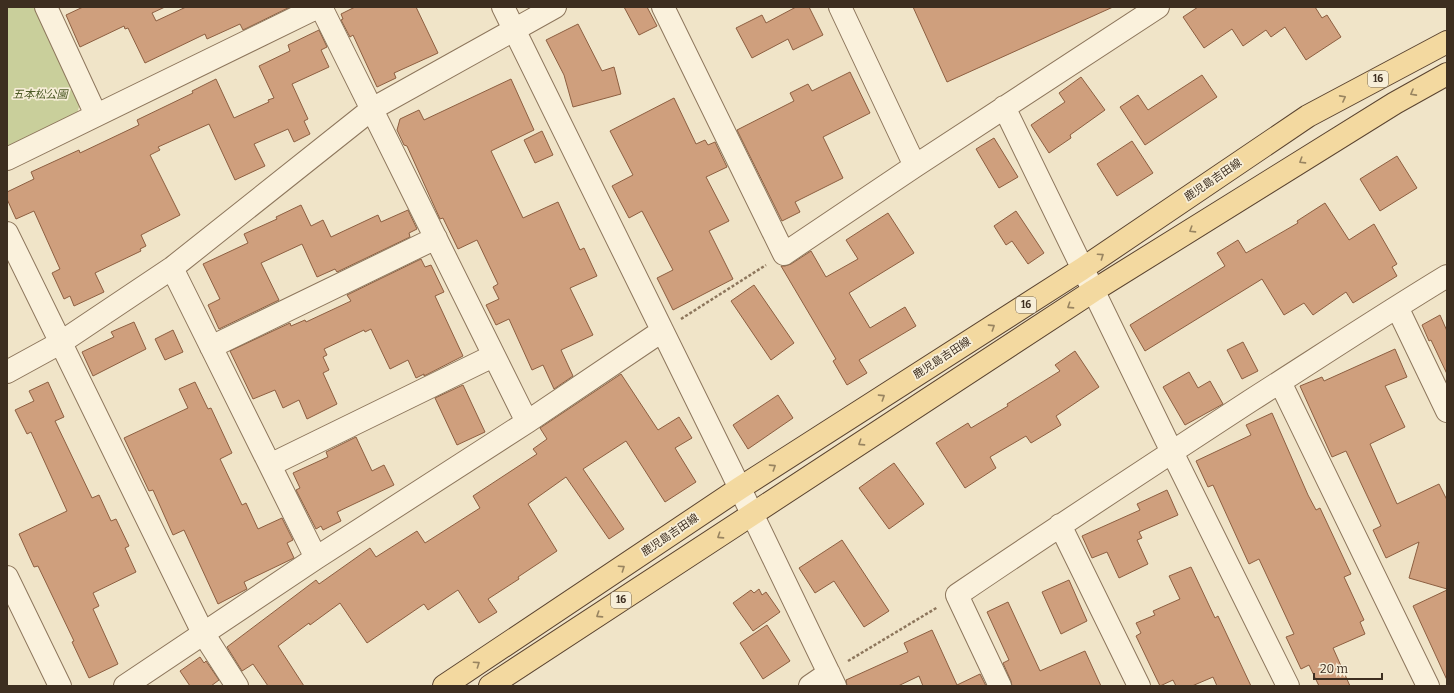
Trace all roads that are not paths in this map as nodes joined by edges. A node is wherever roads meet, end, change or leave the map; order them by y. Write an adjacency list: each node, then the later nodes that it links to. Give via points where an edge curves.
1 (46, 7): 14 (street)
2 (318, 7): 14 (street)
3 (322, 7): 13 (street)
4 (503, 7): 9 (street)
5 (555, 7): 9 (street)
6 (663, 7): 16 (street, via 784,254)
7 (840, 7): 16 (street)
8 (1158, 7): 12 (street)
9 (514, 31): 13 (street); 24 (street)
10 (1447, 42): 20 (main road, 鹿児島吉田線 / 16, one-way to 10, via 1308,116)
11 (1447, 74): 22 (main road, 16, one-way to 22)
12 (1004, 107): 16 (street); 20 (street)
13 (372, 110): 18 (street); 19 (street)
14 (96, 115): 15 (street)
15 (7, 159)
16 (914, 166)
17 (7, 233): 25 (street)
18 (436, 238): 26 (street); 27 (street)
19 (172, 268): 25 (street); 26 (street)
20 (1082, 269): 22 (street); 34 (main road, 鹿児島吉田線 / 16, one-way to 20)
21 (1447, 276): 23 (street)
22 (1093, 291): 32 (street); 35 (main road, 16, one-way to 35)
23 (1397, 307): 29 (street); 30 (street)
24 (662, 331): 31 (street); 34 (street)
25 (60, 343): 28 (street); 39 (street)
26 (212, 347): 33 (street)
27 (493, 356): 31 (street); 33 (street)
28 (7, 372)
29 (1280, 382): 32 (street); 50 (street)
30 (1447, 411)
31 (527, 422): 37 (street)
32 (1172, 452): 36 (street); 49 (street)
33 (270, 465): 37 (street)
34 (740, 488): 35 (street); 44 (main road, 鹿児島吉田線 / 16, one-way to 34)
35 (752, 514): 40 (street); 45 (main road, 16, one-way to 45)
36 (1060, 525): 47 (street, via 957,595); 48 (street)
37 (316, 558): 39 (street)
38 (7, 577): 41 (street)
39 (203, 633): 42 (street); 43 (street)
40 (832, 680): 46 (street)
41 (60, 686)
42 (125, 686)
43 (237, 686)
44 (444, 686)
45 (490, 686)
46 (810, 686)
47 (1000, 686)
48 (1139, 686)
49 (1288, 686)
50 (1428, 686)

